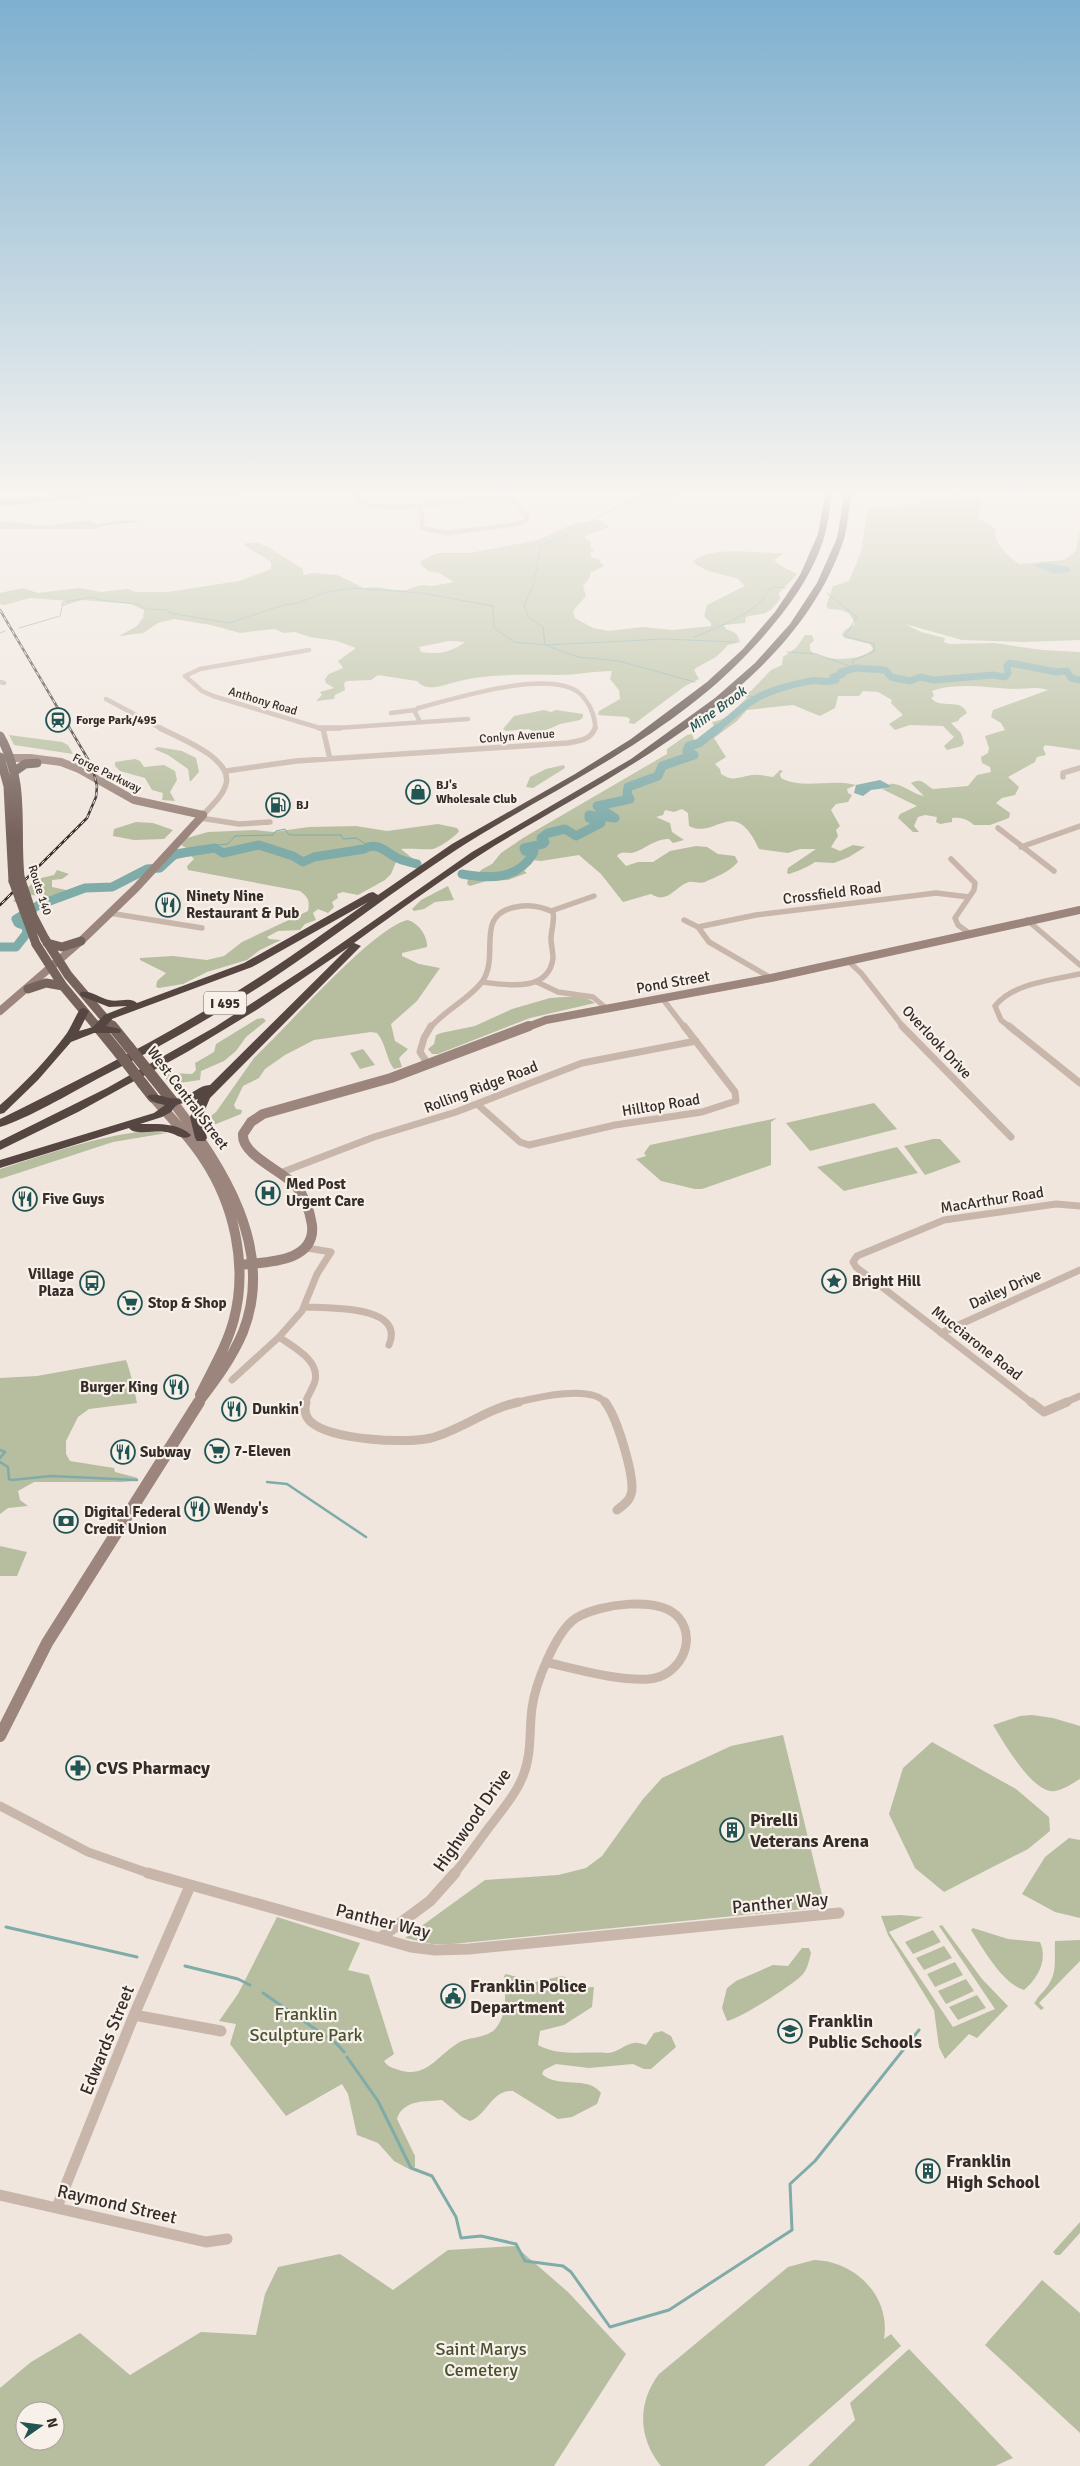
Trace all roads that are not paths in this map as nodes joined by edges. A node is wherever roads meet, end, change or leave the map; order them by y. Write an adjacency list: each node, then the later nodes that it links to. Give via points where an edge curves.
1 (782, 606): 24 (highway, I 495, via 734,662 690,700 620,750)
2 (806, 606): 27 (highway, I 495, via 744,676 713,704 597,784)
3 (309, 650): 9 (street, Anthony Road, via 200,669 185,676 212,696)
4 (106, 699): 16 (street, via 212,755)
5 (415, 710): 6 (street, Conlyn Avenue); 8 (street); 12 (street, Conlyn Avenue, via 502,689 554,685 582,695 594,718 595,728 584,739 558,744)
6 (392, 713)
7 (468, 719): 8 (street, Anthony Road)
8 (420, 722): 9 (street, Anthony Road)
9 (323, 729): 12 (street)
10 (0, 736): 11 (main road, Route 140)
11 (12, 759): 13 (main road, Forge Parkway); 14 (main road, Route 140); 14 (main road, Forge Parkway); 18 (main road, Forge Parkway, via 62,764 80,770 126,796)
12 (330, 759): 16 (street, Conlyn Avenue)
13 (37, 762): 14 (main road); 18 (main road, Forge Parkway, via 66,769 113,796 137,805)
14 (3, 763): 39 (main road, Route 140, bridge, via 18,792 17,879)
15 (1080, 768): 17 (street)
16 (226, 771): 18 (street, via 226,788)
17 (1063, 777)
18 (202, 816): 18 (street, via 239,824 270,822); 32 (main road)
19 (1080, 826): 21 (street)
20 (998, 828): 23 (street)
21 (1072, 829): 22 (street); 23 (street)
22 (1080, 834)
23 (1021, 847): 26 (street)
24 (436, 859): 51 (highway, via 255,961); 69 (highway, I 495, via 290,961 219,1006 137,1054)
25 (952, 859): 29 (street, via 975,882)
26 (1054, 872)
27 (434, 882): 62 (highway, via 352,949); 74 (highway, I 495, via 234,1020 126,1082)
28 (594, 896): 31 (street)
29 (969, 897): 35 (street, Crossfield Road, via 936,893 756,915); 37 (street, via 955,918 958,925)
30 (1080, 910): 34 (main road, Pond Street)
31 (551, 911): 46 (street, via 524,906 506,910 495,917 490,927 491,963); 47 (street, via 554,916 552,964 548,974)
32 (109, 913): 36 (street); 38 (main road)
33 (684, 920): 35 (street)
34 (1027, 920): 37 (main road, Pond Street); 42 (street)
35 (698, 926): 45 (street, via 709,942)
36 (202, 928)
37 (969, 933): 40 (main road, Pond Street)
38 (81, 941): 39 (main road, via 62,947); 41 (main road)
39 (43, 942): 41 (main road, Route 140); 43 (main road, Route 140)
40 (848, 961): 45 (main road, Pond Street); 72 (street, Overlook Drive, via 862,973 899,1023)
41 (58, 962): 43 (main road); 50 (main road, West Central Street)
42 (1080, 965)
43 (50, 969): 48 (main road, West Central Street); 49 (main road)
44 (1080, 974): 63 (street, via 1012,992 1001,997 995,1006 1001,1020)
45 (771, 978): 52 (main road, Pond Street)
46 (482, 982): 47 (street, via 518,986); 61 (street, via 429,1028 420,1052)
47 (537, 982): 53 (street, via 558,992 593,997)
48 (63, 986): 49 (main road, via 46,983); 55 (main road, West Central Street)
49 (28, 989): 54 (main road)
50 (84, 994): 51 (highway, via 98,1002 115,1005); 56 (main road, West Central Street)
51 (169, 996): 56 (highway)
52 (662, 998): 53 (main road, Pond Street); 59 (street, Hilltop Road)
53 (606, 1008): 61 (main road, Pond Street, via 531,1024)
54 (0, 1011)
55 (84, 1011): 57 (main road, West Central Street); 60 (highway, via 81,1022)
56 (106, 1019): 57 (highway); 58 (main road, West Central Street)
57 (98, 1028): 58 (highway); 60 (highway); 64 (main road, West Central Street, bridge)
58 (116, 1031): 65 (main road, West Central Street, bridge)
59 (696, 1042): 66 (street, Rolling Ridge Road, via 582,1063); 66 (street, Hilltop Road, via 736,1094 736,1101 702,1112 615,1125 529,1145 520,1142)
60 (64, 1044): 67 (highway)
61 (428, 1064): 76 (main road, Pond Street, via 254,1119 246,1127 243,1139 251,1152)
62 (228, 1072): 65 (highway, via 199,1094); 73 (highway, via 198,1108 196,1120)
63 (1080, 1083)
64 (153, 1097): 65 (highway); 68 (main road, West Central Street)
65 (173, 1102): 68 (highway); 73 (main road, West Central Street)
66 (477, 1104): 76 (street, Rolling Ridge Road, via 374,1137)
67 (0, 1111)
68 (165, 1112): 70 (main road, West Central Street); 71 (highway)
69 (0, 1123)
70 (184, 1135): 71 (highway, via 169,1128 144,1127); 81 (main road, West Central Street, via 202,1156 217,1182 239,1249)
71 (90, 1136): 75 (highway)
72 (1011, 1137)
73 (201, 1138): 80 (main road, West Central Street, via 220,1168 236,1203)
74 (0, 1146)
75 (0, 1164)
76 (280, 1173): 78 (main road, via 295,1184 305,1198 312,1231)
77 (1080, 1206): 79 (street, MacArthur Road, via 1056,1204 944,1220)
78 (307, 1248): 80 (main road, via 290,1257); 83 (street, via 331,1252 317,1274)
79 (856, 1257): 84 (street, Mucciarone Road, via 853,1262 856,1267)
80 (254, 1263): 81 (main road); 89 (main road, West Central Street, via 247,1321 212,1384)
81 (240, 1265): 89 (main road, West Central Street, via 240,1296 234,1320)
82 (1080, 1270): 84 (street, Dailey Drive)
83 (305, 1307): 85 (street); 86 (street, via 370,1313 391,1327 393,1334)
84 (942, 1333): 88 (street, Mucciarone Road, via 1044,1412)
85 (278, 1337): 87 (street); 90 (street, via 306,1357 315,1368 315,1382 304,1405 309,1422 337,1434 415,1441 514,1402 576,1393 597,1395 612,1411 632,1489 628,1502)
86 (389, 1345)
87 (232, 1380)
88 (1080, 1396)
89 (194, 1407): 92 (main road, West Central Street, via 47,1643)
90 (617, 1510)
91 (549, 1663): 91 (street, Highwood Drive, via 566,1627 583,1614 611,1605 635,1604 667,1610 680,1617 687,1633 679,1664 658,1678 595,1672); 96 (street, Highwood Drive, via 532,1706 528,1761 520,1787 445,1886 425,1906)
92 (0, 1736)
93 (0, 1806): 94 (street, Panther Way, via 92,1854)
94 (190, 1886): 96 (street, Panther Way); 97 (street, Edwards Street)
95 (840, 1913): 96 (street, Panther Way, via 460,1950 426,1949)
96 (380, 1938)
97 (134, 2015): 98 (street); 100 (street, Edwards Street)
98 (220, 2031)
99 (0, 2195): 100 (street, Raymond Street)
100 (57, 2207): 101 (street, Raymond Street, via 206,2242)
101 (227, 2239)

